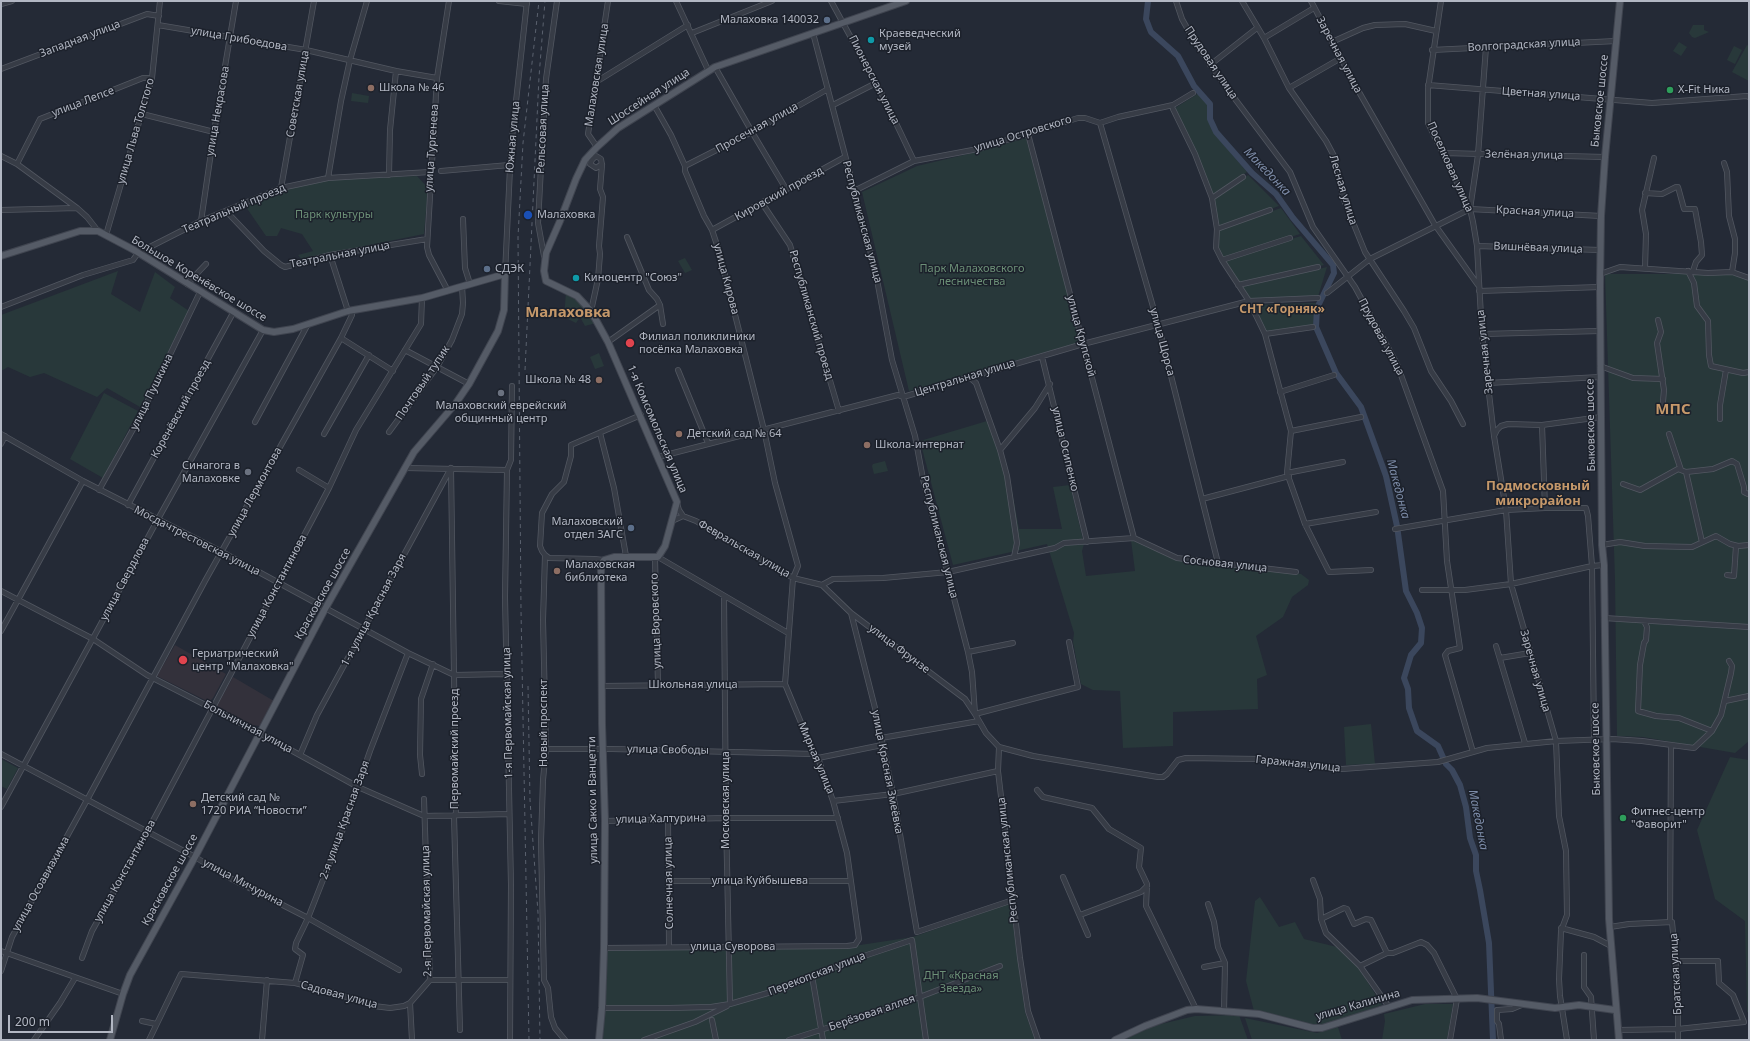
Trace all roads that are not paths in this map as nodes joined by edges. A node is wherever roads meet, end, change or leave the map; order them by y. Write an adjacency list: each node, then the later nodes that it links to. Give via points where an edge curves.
1 (12, 1): 21 (street)
2 (160, 1): 23 (street, улица Льва Толстого)
3 (236, 1): 31 (street, улица Некрасова)
4 (314, 1): 36 (street, Советская улица)
5 (367, 1): 39 (street)
6 (449, 1): 46 (street, улица Тургенева)
7 (499, 1): 19 (street)
8 (557, 1): 109 (street, Рельсовая улица, via 546,79 538,223)
9 (608, 1): 47 (street, Малаховская улица)
10 (683, 1): 20 (street)
11 (772, 1): 29 (street)
12 (831, 1): 24 (street, Пионерская улица)
13 (906, 1): 24 (main road, Шоссейная улица)
14 (1176, 1): 40 (street, Прудовая улица, via 1186,28)
15 (1242, 1): 27 (street, Лесная улица)
16 (1311, 1): 22 (street, Заречная улица)
17 (1440, 1): 28 (street, Поселковая улица)
18 (1620, 1): 33 (main road, Быковское шоссе)
19 (527, 2): 75 (street, Южная улица)
20 (677, 2): 26 (street)
21 (1, 4)
22 (1314, 8): 32 (street); 34 (street, Заречная улица)
23 (159, 16): 25 (street, улица Льва Толстого); 42 (street, Западная улица, via 147,14)
24 (843, 22): 30 (main road, Шоссейная улица); 48 (street, Пионерская улица)
25 (158, 25): 31 (street, улица Грибоедова); 45 (street, улица Льва Толстого)
26 (688, 25): 29 (street); 47 (street)
27 (1257, 28): 32 (street, Лесная улица); 40 (street)
28 (1436, 31): 34 (street, via 1406,24 1375,25); 37 (street, Поселковая улица)
29 (692, 33): 43 (street)
30 (814, 33): 41 (main road, Шоссейная улица); 51 (street, Республиканская улица)
31 (230, 38): 36 (street, улица Грибоедова); 61 (street, улица Некрасова)
32 (1264, 38): 50 (street, Лесная улица)
33 (1616, 40): 35 (street, Волгоградская улица); 55 (main road, Быковское шоссе)
34 (1332, 42): 38 (street, Заречная улица)
35 (1486, 47): 37 (street, Волгоградская улица); 52 (street)
36 (306, 50): 39 (street, улица Грибоедова); 82 (street, Советская улица)
37 (1432, 50): 49 (street, Поселковая улица)
38 (1341, 58): 50 (street); 96 (street, Заречная улица)
39 (350, 60): 44 (street, улица Грибоедова); 81 (street)
40 (1210, 65): 119 (street, Прудовая улица, via 1290,172 1313,227)
41 (715, 66): 43 (main road, Шоссейная улица); 62 (street)
42 (1, 69)
43 (708, 70): 56 (main road, Шоссейная улица)
44 (396, 71): 46 (street, улица Грибоедова); 79 (street, via 390,130)
45 (152, 78): 59 (street, улица Льва Толстого); 74 (street, улица Лепсе, via 143,78 40,119)
46 (437, 78): 78 (street, улица Тургенева)
47 (596, 82): 64 (street, Малаховская улица, via 588,134)
48 (876, 83): 57 (street); 72 (street, Пионерская улица)
49 (1428, 85): 52 (street, Цветная улица); 65 (street, Поселковая улица, via 1428,123)
50 (1289, 88): 110 (street, Лесная улица, via 1334,156 1344,200)
51 (828, 89): 57 (street, Республиканская улица); 62 (street, Просечная улица)
52 (1482, 90): 55 (street, Цветная улица); 66 (street)
53 (1193, 93): 60 (street, via 1173,105)
54 (1749, 97): 55 (street, Цветная улица, via 1652,102)
55 (1610, 99): 69 (main road, Быковское шоссе)
56 (654, 105): 64 (main road, Шоссейная улица, via 618,128); 76 (street, улица Кирова, via 672,136)
57 (833, 105): 68 (street, Республиканская улица)
58 (1173, 109): 86 (street, via 1195,154)
59 (142, 114): 61 (street); 100 (street, улица Льва Толстого)
60 (1100, 123): 63 (street, улица Островского, via 1078,118); 142 (street, улица Щорса)
61 (214, 132): 95 (street, улица Некрасова)
62 (752, 132): 76 (street, Просечная улица); 83 (street)
63 (1028, 134): 72 (street, улица Островского, via 978,149); 150 (street, улица Крупской)
64 (596, 147): 70 (main road, Шоссейная улица)
65 (1443, 153): 66 (street, Зелёная улица); 89 (street, Поселковая улица)
66 (1478, 155): 69 (street, Зелёная улица); 89 (street)
67 (1, 156): 74 (street)
68 (845, 157): 83 (street, Кировский проезд); 84 (street, Республиканская улица)
69 (1604, 157): 93 (main road, Быковское шоссе)
70 (590, 158): 109 (main road, Шоссейная улица, via 576,179); 137 (street, via 598,157 602,164 600,189 603,197 598,279)
71 (1654, 158): 85 (street)
72 (914, 161): 84 (street, улица Островского)
73 (1724, 163): 116 (street, via 1727,172 1729,216 1735,240)
74 (17, 164): 88 (street)
75 (509, 165): 77 (street); 117 (street, Южная улица)
76 (685, 166): 98 (street, улица Кирова)
77 (441, 171)
78 (430, 172): 79 (street, Театральный проезд); 103 (street, улица Тургенева)
79 (389, 175): 81 (street, Театральный проезд)
80 (1243, 177): 86 (street)
81 (328, 178): 82 (street, Театральный проезд)
82 (281, 188): 92 (street, Театральный проезд)
83 (786, 189): 87 (street, Кировский проезд)
84 (854, 191): 169 (street, Республиканская улица, via 875,269 892,360)
85 (1644, 193): 114 (street, via 1642,210 1646,234); 115 (street, via 1662,194 1678,187 1684,209 1695,209 1702,255)
86 (1212, 198): 97 (street)
87 (762, 203): 98 (street, Кировский проезд); 170 (street, Республиканский проезд, via 790,245)
88 (77, 208): 90 (street); 99 (street, via 88,217)
89 (1470, 209): 93 (street, Красная улица); 96 (street); 104 (street, Поселковая улица)
90 (1, 210)
91 (1270, 210): 97 (street)
92 (226, 211): 95 (street, Театральный проезд); 107 (street, Театральная улица, via 264,251 285,267)
93 (1601, 216): 105 (main road, Быковское шоссе)
94 (463, 219): 122 (street, via 465,268)
95 (201, 221): 106 (street, Театральный проезд)
96 (1435, 225): 110 (street); 125 (street, Заречная улица)
97 (1217, 229): 111 (street, via 1216,248)
98 (712, 230): 179 (street, улица Кирова)
99 (98, 231): 100 (main road, Большое Коренёвское шоссе); 108 (main road, via 80,232)
100 (106, 235): 106 (main road, Большое Коренёвское шоссе)
101 (628, 236): 134 (street, via 649,290)
102 (1290, 238): 111 (street)
103 (427, 239): 107 (street, Театральная улица); 127 (street, улица Тургенева, via 429,255)
104 (1477, 246): 105 (street, Вишнёвая улица); 125 (street, Поселковая улица)
105 (1600, 250): 118 (main road, Быковское шоссе)
106 (138, 253): 121 (main road, Большое Коренёвское шоссе); 135 (street, Театральный проезд, via 133,260 83,275)
107 (330, 255): 136 (street)
108 (1, 256)
109 (544, 258): 137 (main road, Шоссейная улица, via 546,280 574,293)
110 (1370, 259): 119 (street); 177 (street, Лесная улица, via 1414,328 1431,371)
111 (1222, 260): 123 (street)
112 (206, 264): 121 (street)
113 (1318, 267): 123 (street)
114 (1645, 268): 115 (street); 118 (street, via 1620,267)
115 (1690, 271): 116 (street); 157 (street, via 1697,306 1708,321 1711,366)
116 (1732, 272): 120 (street)
117 (505, 274): 122 (main road, Большое Коренёвское шоссе); 165 (main road, Красковское шоссе, via 502,320)
118 (1600, 274): 126 (main road, Быковское шоссе)
119 (1347, 276): 130 (street); 211 (street, Прудовая улица, via 1397,364 1443,491)
120 (1749, 278)
121 (187, 284): 129 (main road, Большое Коренёвское шоссе)
122 (470, 284): 124 (main road, Большое Коренёвское шоссе)
123 (1238, 285): 133 (street)
124 (462, 286): 127 (main road, Большое Коренёвское шоссе); 155 (street, Почтовый тупик, via 462,314 452,340)
125 (1478, 286): 128 (street, Заречная улица)
126 (1600, 286): 128 (street); 145 (main road, Быковское шоссе)
127 (448, 291): 131 (main road, Большое Коренёвское шоссе)
128 (1479, 291): 147 (street, Заречная улица)
129 (200, 292): 138 (main road, Большое Коренёвское шоссе); 201 (street, улица Пушкина, via 140,418)
130 (1327, 293)
131 (422, 298): 136 (main road, Большое Коренёвское шоссе); 151 (street, улица Константинова, via 421,324)
132 (1318, 298): 133 (street, Центральная улица)
133 (1250, 301): 142 (street, Центральная улица); 146 (street)
134 (660, 305): 141 (street); 149 (street)
135 (1, 307)
136 (350, 310): 140 (main road, Большое Коренёвское шоссе); 148 (street, улица Лермонтова, via 352,315)
137 (591, 311): 149 (main road, 1-я Комсомольская улица)
138 (233, 313): 144 (main road, Большое Коренёвское шоссе); 205 (street, Коренёвский проезд)
139 (1658, 320): 163 (street, via 1658,350)
140 (308, 324): 144 (main road, Большое Коренёвское шоссе, via 279,332); 176 (street)
141 (663, 324)
142 (1158, 324): 150 (street, Центральная улица); 203 (street, улица Щорса)
143 (1313, 327): 146 (street)
144 (263, 330): 210 (street, улица Свердлова)
145 (1600, 331): 147 (street); 154 (main road, Быковское шоссе)
146 (1265, 334): 168 (street)
147 (1482, 334): 164 (street, Заречная улица)
148 (341, 338): 152 (street); 221 (street, улица Лермонтова)
149 (608, 342): 172 (main road, 1-я Комсомольская улица)
150 (1083, 344): 153 (street, Центральная улица); 215 (street, улица Крупской)
151 (405, 350): 155 (street); 158 (street, улица Константинова)
152 (369, 355): 158 (street); 183 (street)
153 (1042, 356): 161 (street, Центральная улица); 166 (street, улица Осипенко)
154 (1600, 366): 162 (main road, Быковское шоссе); 163 (street, via 1633,378)
155 (437, 367): 165 (street); 181 (street, Почтовый тупик)
156 (678, 370): 187 (street)
157 (1726, 370): 159 (street); 175 (street)
158 (393, 371): 200 (street, улица Константинова, via 356,430)
159 (1749, 372)
160 (1334, 375): 168 (street)
161 (969, 377): 169 (street, Центральная улица); 189 (street, via 976,383)
162 (1600, 377): 164 (street); 174 (main road, Быковское шоссе)
163 (1663, 379): 171 (street)
164 (1488, 383): 186 (street, Заречная улица)
165 (469, 384): 192 (main road, Красковское шоссе, via 456,404 414,452)
166 (1050, 384): 189 (street, via 1035,408); 216 (street, улица Осипенко)
167 (512, 386): 195 (street, 1-я Первомайская улица, via 511,460)
168 (1280, 392): 180 (street)
169 (903, 397): 170 (street, Центральная улица, via 898,395); 231 (street, Республиканская улица)
170 (839, 411): 179 (street, Центральная улица)
171 (1662, 413)
172 (641, 415): 182 (street); 190 (main road, 1-я Комсомольская улица)
173 (1361, 417): 180 (street)
174 (1601, 417): 178 (street); 218 (main road, Быковское шоссе)
175 (1720, 419)
176 (255, 422)
177 (1463, 424)
178 (1542, 425): 186 (street, via 1508,424 1497,430); 206 (street)
179 (764, 430): 187 (street, Центральная улица); 234 (street, улица Кирова, via 798,566)
180 (1291, 431): 197 (street)
181 (389, 432)
182 (600, 433): 222 (street, Новый проспект, via 571,445 564,482 552,494 542,513 540,546); 223 (street, via 614,488)
183 (324, 434)
184 (1669, 434): 196 (street)
185 (3, 435): 188 (street); 198 (street, Мосдачтрестовская улица)
186 (1494, 436): 207 (street, Заречная улица)
187 (708, 443): 190 (street, Центральная улица)
188 (1, 444)
189 (1000, 450): 224 (street, via 1017,543)
190 (658, 458): 204 (main road, 1-я Комсомольская улица)
191 (1342, 462): 197 (street)
192 (405, 468): 193 (street); 243 (main road, Красковское шоссе)
193 (451, 468): 195 (street); 248 (street, 1-я улица Красная Заря); 262 (street, Первомайский проезд)
194 (299, 470): 200 (street)
195 (507, 470): 261 (street, 1-я Первомайская улица)
196 (1683, 471): 199 (street, via 1678,469 1640,490); 202 (street, via 1712,469 1732,460 1737,464 1744,492); 217 (street)
197 (1288, 475): 203 (street); 213 (street)
198 (83, 481): 201 (street, Мосдачтрестовская улица); 242 (street)
199 (1622, 484)
200 (329, 488): 235 (street, улица Константинова)
201 (99, 490): 205 (street, Мосдачтрестовская улица)
202 (1748, 494)
203 (1202, 499): 227 (street, улица Щорса)
204 (677, 502): 209 (street); 212 (main road, 1-я Комсомольская улица)
205 (128, 505): 210 (street, Мосдачтрестовская улица)
206 (1545, 508): 207 (street); 229 (street, via 1586,508)
207 (1506, 510): 211 (street); 236 (street, Заречная улица)
208 (1376, 512): 213 (street)
209 (683, 516): 212 (street); 234 (street, Февральская улица, via 696,521)
210 (158, 519): 221 (street, Мосдачтрестовская улица); 251 (street, улица Свердлова)
211 (1445, 520): 214 (street); 239 (street, Прудовая улица)
212 (672, 521): 225 (main road, 1-я Комсомольская улица, via 664,546)
213 (1305, 524): 230 (street, via 1329,572)
214 (1397, 528)
215 (1134, 538): 216 (street, Сосновая улица); 227 (street, Сосновая улица, via 1177,558)
216 (1087, 542): 224 (street, Сосновая улица, via 1064,543 1055,548)
217 (1702, 542): 218 (street, via 1692,547 1644,546 1620,542); 220 (street, via 1716,536)
218 (1602, 544): 228 (main road, Быковское шоссе)
219 (1749, 545): 220 (street)
220 (1736, 546): 233 (street, via 1734,576)
221 (222, 552): 235 (street, Мосдачтрестовская улица); 263 (street, улица Лермонтова)
222 (545, 555): 226 (street, via 549,558); 283 (street, Новый проспект, via 543,620)
223 (626, 556): 225 (main road); 226 (main road)
224 (1014, 557): 231 (street, Сосновая улица)
225 (656, 558): 241 (street); 264 (street, улица Воровского)
226 (604, 560): 267 (main road, улица Сакко и Ванцетти, via 601,572)
227 (1218, 562): 232 (street, Сосновая улица)
228 (1604, 565): 229 (street); 245 (main road, Быковское шоссе)
229 (1592, 566): 236 (street); 277 (street)
230 (1371, 570)
231 (948, 572): 237 (street, via 883,578 833,579); 255 (street, Республиканская улица)
232 (1296, 572)
233 (1727, 575)
234 (793, 578): 237 (street, Февральская улица); 250 (street, Мирная улица)
235 (279, 583): 243 (street, Мосдачтрестовская улица); 270 (street, улица Константинова)
236 (1511, 584): 239 (street); 257 (street, Заречная улица)
237 (822, 585): 244 (street, улица Фрунзе)
238 (1422, 590): 239 (street)
239 (1451, 590): 286 (street, Прудовая улица, via 1460,648 1448,651 1445,655)
240 (1, 591): 242 (street, Больничная улица)
241 (724, 596): 250 (street); 266 (street, Московская улица)
242 (18, 600): 249 (street); 251 (street, Больничная улица)
243 (325, 609): 248 (street, Мосдачтрестовская улица); 274 (main road, Красковское шоссе)
244 (851, 613): 271 (street, улица Фрунзе, via 955,691); 275 (street, улица Красная Змеёвка)
245 (1604, 618): 246 (street); 276 (main road, Быковское шоссе)
246 (1644, 620): 247 (street); 273 (street, via 1647,627 1640,665 1638,711 1679,718)
247 (1749, 627)
248 (363, 629): 256 (street, Мосдачтрестовская улица); 289 (street, 1-я улица Красная Заря, via 317,715)
249 (1, 631)
250 (788, 632): 265 (street, Мирная улица)
251 (92, 639): 263 (street, Больничная улица); 291 (street, улица Свердлова)
252 (1013, 642): 255 (street)
253 (1069, 642): 271 (street, via 1078,687)
254 (1496, 646): 258 (street)
255 (968, 652): 271 (street, Республиканская улица)
256 (408, 653): 260 (street, Мосдачтрестовская улица); 294 (street, 2-я улица Красная Заря)
257 (1530, 653): 258 (street); 278 (street, Заречная улица)
258 (1500, 658): 279 (street)
259 (1729, 661): 269 (street, via 1732,666)
260 (432, 664): 262 (street, Мосдачтрестовская улица); 293 (street, via 421,699)
261 (507, 674): 262 (street, Мосдачтрестовская улица); 301 (street, 1-я Первомайская улица)
262 (454, 675): 303 (street, Первомайский проезд)
263 (152, 678): 270 (street, Больничная улица); 298 (street, улица Лермонтова)
264 (658, 684): 266 (street, Школьная улица); 267 (street, Школьная улица)
265 (785, 684): 266 (street, Школьная улица); 288 (street, Мирная улица)
266 (726, 685): 285 (street, Московская улица)
267 (602, 686): 284 (main road, улица Сакко и Ванцетти)
268 (1749, 696): 269 (street)
269 (1725, 701): 273 (street)
270 (212, 708): 274 (street, Больничная улица); 308 (street, улица Константинова)
271 (975, 714): 272 (street, Республиканская улица)
272 (979, 721): 275 (street); 282 (street, Республиканская улица, via 986,734)
273 (1712, 731): 281 (street, Гаражная улица, via 1694,748)
274 (260, 734): 289 (street, Больничная улица); 309 (main road, Красковское шоссе)
275 (881, 738): 280 (street, улица Красная Змеёвка)
276 (1606, 738): 277 (street, Гаражная улица); 281 (street, Гаражная улица); 322 (main road, Быковское шоссе)
277 (1594, 739): 278 (street, Гаражная улица)
278 (1556, 741): 279 (street, Гаражная улица); 323 (street, Заречная улица, via 1559,816 1566,851 1567,915)
279 (1525, 743): 286 (street, Гаражная улица)
280 (882, 744): 290 (street); 296 (street, улица Красная Змеёвка)
281 (1671, 745): 321 (street, Братская улица)
282 (999, 747): 286 (street, Гаражная улица, via 1035,756 1158,777 1167,774 1178,760 1186,758 1259,759 1342,769 1444,761); 292 (street, Республиканская улица)
283 (546, 749): 284 (street, улица Свободы); 375 (street, Новый проспект, via 542,841 544,980 548,988 551,1017)
284 (604, 749): 285 (street, улица Свободы); 307 (main road, улица Сакко и Ванцетти)
285 (726, 751): 288 (street, улица Свободы); 304 (street, Московская улица)
286 (1473, 752)
287 (1, 754): 291 (street, улица Мичурина)
288 (814, 754): 290 (street, Мирная улица)
289 (300, 755): 294 (street, Больничная улица)
290 (818, 758): 299 (street, Мирная улица)
291 (23, 767): 298 (street, улица Мичурина); 300 (street, улица Свердлова)
292 (998, 771): 296 (street); 316 (street, Республиканская улица)
293 (422, 774)
294 (358, 787): 302 (street, Больничная улица); 319 (street, 2-я улица Красная Заря)
295 (1036, 790): 315 (street, via 1043,797 1092,808 1109,829 1141,848 1139,867)
296 (893, 794): 299 (street); 316 (street, улица Красная Змеёвка, via 917,932)
297 (424, 799): 302 (street, 2-я Первомайская улица)
298 (87, 800): 308 (street, улица Мичурина); 331 (street, улица Осоавиахима, via 12,937)
299 (833, 801): 305 (street, Мирная улица)
300 (1, 807)
301 (509, 814): 303 (street, Больничная улица); 346 (street, 1-я Первомайская улица)
302 (424, 816): 303 (street, Больничная улица); 345 (street, 2-я Первомайская улица)
303 (454, 816): 347 (street, Первомайский проезд)
304 (726, 818): 305 (street, улица Халтурина); 306 (street, улица Халтурина); 314 (street, Московская улица)
305 (838, 818): 311 (street, Мирная улица, via 847,853)
306 (668, 819): 307 (street, улица Халтурина); 313 (street, Солнечная улица)
307 (605, 821): 328 (main road, улица Сакко и Ванцетти)
308 (147, 832): 309 (street, улица Мичурина); 334 (street, улица Константинова, via 92,931)
309 (195, 857): 319 (street, улица Мичурина); 349 (main road, Красковское шоссе, via 139,958)
310 (1064, 877): 318 (street)
311 (850, 880): 314 (street, улица Куйбышева); 325 (street, Мирная улица)
312 (1313, 880): 320 (street, via 1320,899)
313 (670, 881): 314 (street, улица Куйбышева); 326 (street, Солнечная улица)
314 (727, 882): 329 (street, Московская улица)
315 (1147, 886): 318 (street, via 1141,892); 359 (street, via 1146,906)
316 (1012, 900): 382 (street, Республиканская улица, via 1025,995)
317 (1208, 904): 336 (street, via 1218,947)
318 (1080, 915): 324 (street)
319 (308, 918): 340 (street, улица Мичурина); 348 (street, 2-я улица Красная Заря, via 294,949 303,955)
320 (1320, 919): 332 (street, via 1344,908 1354,924 1366,919 1371,920); 338 (street, via 1329,937)
321 (1671, 923): 322 (street); 335 (street, Братская улица)
322 (1610, 927): 327 (main road, Быковское шоссе)
323 (1561, 928): 327 (street, via 1594,937); 358 (street, Заречная улица, via 1559,973)
324 (1088, 935)
325 (859, 939): 329 (street, улица Суворова, via 855,945 848,946)
326 (669, 946): 328 (street, улица Суворова); 329 (street, улица Суворова)
327 (1611, 946): 360 (main road, Быковское шоссе)
328 (604, 948): 357 (main road, улица Сакко и Ванцетти)
329 (728, 948): 353 (street, Московская улица)
330 (1, 951): 331 (street)
331 (7, 953): 341 (street, улица Осоавиахима); 343 (street)
332 (1387, 953): 338 (street); 351 (street, via 1421,942 1427,945 1434,953)
333 (1584, 956): 355 (street, via 1584,986 1590,995)
334 (82, 958)
335 (1676, 961): 365 (street, Братская улица); 365 (street, Братская улица, via 1718,961 1719,983 1733,996 1744,1022)
336 (1225, 963): 339 (street); 361 (street)
337 (1000, 966): 350 (street, Берёзовая аллея)
338 (1360, 966): 356 (street)
339 (1204, 967)
340 (399, 970)
341 (1, 971)
342 (812, 976): 350 (street, Перекопская улица, via 912,940); 353 (street, Перекопская улица, via 785,988); 367 (street)
343 (75, 978): 349 (street); 369 (street)
344 (267, 980): 348 (street, Садовая улица); 364 (street, Садовая улица, via 181,974); 372 (street)
345 (430, 980): 347 (street); 352 (street, 2-я Первомайская улица)
346 (509, 980): 347 (street); 374 (street, 1-я Первомайская улица)
347 (459, 981): 366 (street, Первомайский проезд)
348 (295, 983): 352 (street, Садовая улица, via 374,1006 390,1008)
349 (123, 994): 370 (main road, Красковское шоссе)
350 (920, 998): 367 (street, Берёзовая аллея); 381 (street)
351 (1457, 999): 354 (main road, улица Калинина); 356 (main road, улица Калинина, via 1412,1000); 384 (street)
352 (410, 1003): 373 (street)
353 (730, 1004): 357 (street, Перекопская улица, via 711,1007); 377 (street, via 695,1022)
354 (1524, 1004): 358 (main road, улица Калинина); 385 (street, via 1512,1009 1496,1010)
355 (1590, 1006): 358 (main road, улица Калинина); 360 (main road, улица Калинина); 387 (street)
356 (1389, 1007): 361 (main road, улица Калинина, via 1322,1028 1260,1014)
357 (602, 1008): 376 (main road, улица Сакко и Ванцетти)
358 (1562, 1008): 386 (street, Заречная улица)
359 (1196, 1009): 361 (main road, улица Калинина); 383 (main road, улица Калинина, via 1145,1026)
360 (1615, 1010): 368 (main road, Быковское шоссе)
361 (1224, 1012)
362 (712, 1020): 378 (street)
363 (142, 1021): 364 (street)
364 (156, 1024): 371 (street)
365 (1678, 1028): 368 (street); 389 (street)
366 (460, 1030)
367 (822, 1030): 379 (street, Берёзовая аллея); 380 (street)
368 (1618, 1030): 388 (main road, Быковское шоссе)
369 (34, 1040)
370 (110, 1040)
371 (150, 1040)
372 (262, 1040)
373 (412, 1040)
374 (510, 1040)
375 (564, 1040)
376 (599, 1040)
377 (644, 1040)
378 (716, 1040)
379 (789, 1040)
380 (823, 1040)
381 (926, 1040)
382 (1038, 1040)
383 (1115, 1040)
384 (1450, 1040)
385 (1501, 1040)
386 (1567, 1040)
387 (1594, 1040)
388 (1619, 1040)
389 (1678, 1040)

